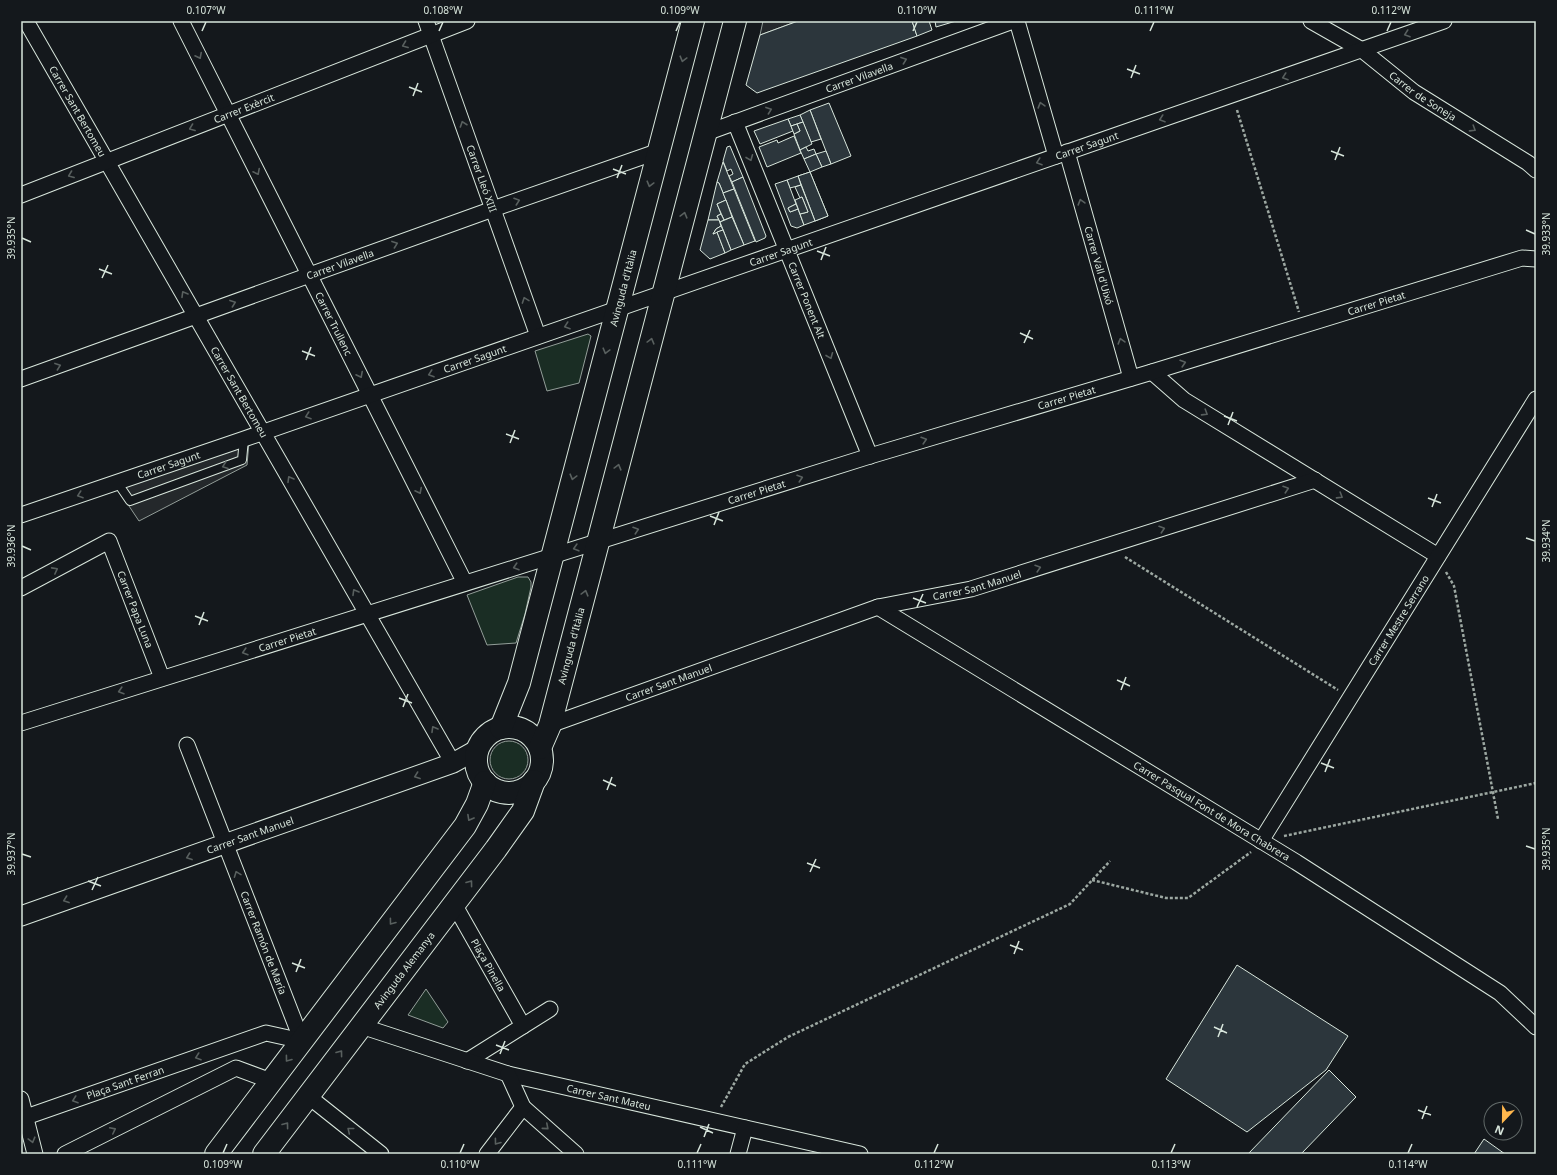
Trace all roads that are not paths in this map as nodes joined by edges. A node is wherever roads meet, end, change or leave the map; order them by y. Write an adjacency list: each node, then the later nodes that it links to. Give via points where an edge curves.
1 (181, 21): 12 (street, Carrer Trullenc, one-way to 12)
2 (467, 21): 10 (street, Carrer Exèrcit)
3 (693, 21): 15 (main road, Avinguda d'Itàlia, one-way to 15)
4 (735, 21): 14 (main road, Avinguda d'Itàlia)
5 (1013, 21): 13 (street, Carrer Vilavella, one-way to 5)
6 (1017, 21): 16 (street, Carrer Vall d'Uixó, one-way to 6)
7 (1311, 21): 11 (street, Carrer de Soneja)
8 (1444, 21): 11 (street, Carrer Sagunt, one-way to 11)
9 (28, 22): 17 (street, Carrer Sant Bertomeu)
10 (428, 28): 12 (street, Carrer Exèrcit, one-way to 12); 20 (street, Carrer Lleó XIII, one-way to 10)
11 (1362, 50): 16 (street, Carrer Sagunt, one-way to 16); 18 (street, Carrer de Soneja, one-way to 18, via 1414,92)
12 (228, 114): 17 (street, Carrer Exèrcit, one-way to 17); 23 (street, Carrer Trullenc, one-way to 23)
13 (735, 122): 14 (street, Carrer Vilavella); 21 (street, Carrer Ponent Alt, one-way to 21)
14 (706, 133): 24 (main road, Avinguda d'Itàlia, one-way to 14)
15 (659, 151): 20 (street, Carrer Vilavella, one-way to 15); 25 (main road, Avinguda d'Itàlia, one-way to 25)
16 (1061, 154): 21 (street, Carrer Sagunt, one-way to 21); 29 (street, Carrer Vall d'Uixó, one-way to 16)
17 (107, 161): 19 (street, Carrer Exèrcit, one-way to 19); 26 (street, Carrer Sant Bertomeu, one-way to 17)
18 (1536, 170)
19 (24, 189)
20 (493, 209): 23 (street, Carrer Vilavella, one-way to 20); 27 (street, Carrer Lleó XIII, one-way to 20)
21 (787, 250): 24 (street, Carrer Sagunt); 35 (street, Carrer Ponent Alt, one-way to 35)
22 (1536, 259): 28 (street, Carrer Pietat, one-way to 22, via 1522,258)
23 (309, 275): 26 (street, Carrer Vilavella, one-way to 23); 31 (street, Carrer Trullenc, one-way to 31)
24 (664, 293): 25 (street, Carrer Sagunt); 39 (main road, Avinguda d'Itàlia, one-way to 24)
25 (617, 309): 27 (street, Carrer Sagunt, one-way to 27); 40 (main road, Avinguda d'Itàlia, one-way to 40)
26 (196, 316): 30 (street, Carrer Vilavella, one-way to 26); 33 (street, Carrer Sant Bertomeu)
27 (538, 336): 31 (street, Carrer Sagunt, one-way to 31)
28 (1152, 372): 29 (street, Carrer Pietat); 36 (street, one-way to 36, via 1184,400)
29 (1131, 378): 35 (street, Carrer Pietat, one-way to 29)
30 (21, 379)
31 (370, 395): 33 (street, Carrer Sagunt, one-way to 33); 42 (street, Carrer Trullenc, one-way to 42)
32 (1536, 399): 41 (street, Carrer Mestre Serrano)
33 (263, 432): 34 (street, Carrer Sagunt); 45 (street, Carrer Sant Bertomeu, one-way to 33)
34 (244, 439): 37 (street, Carrer Sagunt); 37 (lane, one-way to 37, via 242,460 130,501)
35 (870, 456): 39 (street, Carrer Pietat, one-way to 35)
36 (1315, 480): 41 (street, one-way to 41); 44 (street, Carrer Sant Manuel, one-way to 36, via 971,589)
37 (117, 482): 38 (street, Carrer Sagunt, one-way to 38)
38 (21, 515)
39 (598, 542): 40 (street, one-way to 40); 48 (main road, Avinguda d'Itàlia, one-way to 39)
40 (553, 555): 42 (street, Carrer Pietat, one-way to 42); 49 (main road, Avinguda d'Itàlia, via 519,683)
41 (1438, 556): 56 (street, Carrer Mestre Serrano)
42 (465, 583): 45 (street, Carrer Pietat)
43 (21, 588): 46 (street, Carrer Papa Luna, one-way to 46, via 109,541)
44 (878, 607): 48 (street, Carrer Sant Manuel); 56 (street, Carrer Pasqual Font de Mora Chabrera)
45 (368, 614): 46 (street, Carrer Pietat, one-way to 46); 53 (street, Carrer Sant Bertomeu, one-way to 45)
46 (162, 678): 47 (street, Carrer Pietat, one-way to 47)
47 (21, 723)
48 (550, 725): 51 (main road, Avinguda d'Itàlia)
49 (501, 728): 51 (main road, via 510,727 528,733); 52 (main road, via 491,732)
50 (187, 746): 57 (street)
51 (540, 748): 54 (main road, via 542,766)
52 (478, 749): 53 (street, Carrer Sant Manuel); 55 (main road, via 477,766)
53 (453, 763): 57 (street, Carrer Sant Manuel, one-way to 57)
54 (534, 781): 55 (main road, via 516,792 494,789); 58 (main road, Avinguda Alemanya, one-way to 54, via 522,811)
55 (485, 782): 64 (main road, one-way to 64, via 465,826)
56 (1261, 841): 63 (street, Carrer Pasqual Font de Mora Chabrera, via 1500,993)
57 (225, 844): 59 (street, Carrer Sant Manuel, one-way to 59); 64 (street, Carrer Ramón de María, one-way to 57)
58 (454, 904): 61 (main road, Avinguda Alemanya); 62 (street, Plaça Pinella)
59 (21, 916)
60 (550, 1010): 62 (street)
61 (362, 1026): 66 (street, Carrer Sant Mateu); 70 (main road, Avinguda Alemanya, one-way to 61)
62 (523, 1026): 66 (street)
63 (1536, 1027)
64 (302, 1041): 65 (street, Plaça Sant Ferran, via 266,1033); 69 (main road, one-way to 69)
65 (224, 1047): 67 (street); 73 (street, Plaça Sant Ferran, one-way to 73)
66 (467, 1061): 68 (street, Carrer Sant Mateu)
67 (236, 1068): 69 (street); 76 (street, one-way to 67)
68 (508, 1074): 72 (street); 74 (street, Carrer Sant Mateu)
69 (271, 1081): 77 (main road)
70 (308, 1096): 78 (main road, Avinguda Alemanya, one-way to 70); 79 (street, one-way to 70)
71 (21, 1099): 73 (street)
72 (523, 1107): 80 (street, one-way to 80); 81 (street, one-way to 81)
73 (26, 1117): 75 (street, one-way to 75)
74 (745, 1128): 82 (street); 83 (street, Carrer Sant Mateu)
75 (35, 1154)
76 (65, 1154)
77 (216, 1154)
78 (264, 1154)
79 (381, 1154)
80 (487, 1154)
81 (576, 1154)
82 (738, 1154)
83 (860, 1154)

